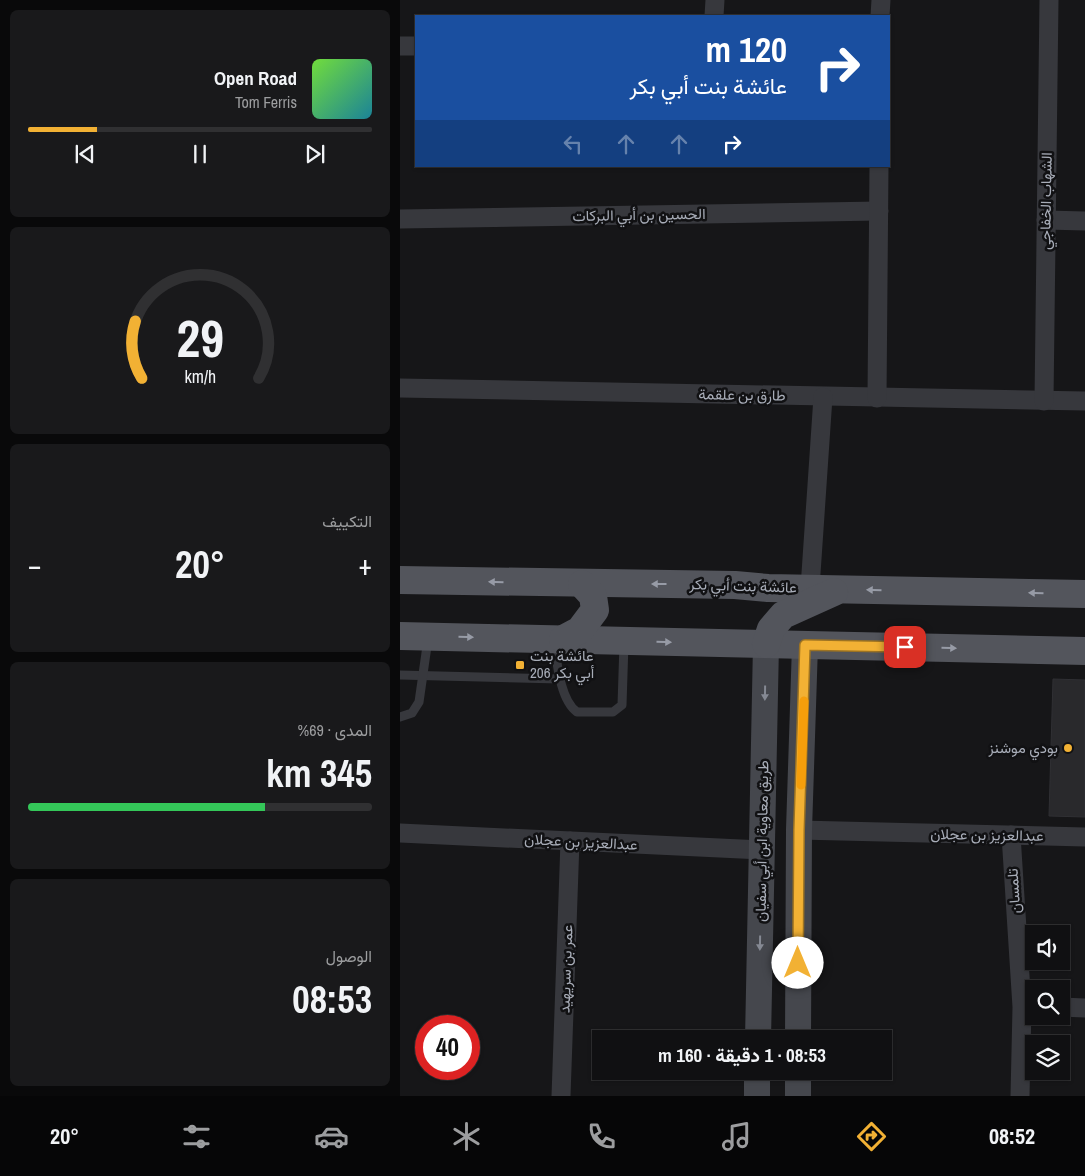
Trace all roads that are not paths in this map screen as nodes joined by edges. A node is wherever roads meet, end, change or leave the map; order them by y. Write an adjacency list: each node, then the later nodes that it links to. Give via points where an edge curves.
1 (715, 0): 4 (street)
2 (881, 0): 5 (street)
3 (1049, 0): 11 (street, الشهاب الخفاجي)
4 (714, 15)
5 (880, 15)
6 (400, 46): 7 (street)
7 (415, 46)
8 (879, 167): 9 (street)
9 (878, 211): 10 (street, الحسين بن أبي البركات); 15 (street)
10 (400, 219)
11 (1046, 220): 12 (street); 16 (street, الشهاب الخفاجي)
12 (1085, 221)
13 (400, 388): 14 (street, طارق بن علقمة)
14 (824, 397): 15 (street, طارق بن علقمة); 21 (street)
15 (877, 398): 16 (street, طارق بن علقمة)
16 (1044, 401): 17 (street, طارق بن علقمة)
17 (1085, 401)
18 (400, 580): 19 (main road, عائشة بنت أبي بكر, one-way to 18)
19 (582, 584): 20 (main road, عائشة بنت أبي بكر, one-way to 19); 27 (main road, via 593,596 595,610 580,630)
20 (735, 585): 21 (main road, عائشة بنت أبي بكر); 24 (main road)
21 (810, 588): 22 (main road, عائشة بنت أبي بكر)
22 (842, 589): 23 (main road, عائشة بنت أبي بكر, one-way to 22); 24 (main road)
23 (1085, 594)
24 (783, 615): 29 (main road, via 771,629); 30 (main road)
25 (400, 636): 26 (main road)
26 (428, 636): 27 (main road, one-way to 27); 33 (lane)
27 (558, 639): 28 (main road); 34 (lane)
28 (624, 641): 29 (main road, one-way to 29); 34 (lane, via 622,705 613,712 578,712 568,703)
29 (766, 644): 30 (main road); 41 (street, طريق معاوية ابن أبي سفيان, one-way to 41)
30 (805, 645): 31 (main road, one-way to 31); 36 (street)
31 (1085, 651)
32 (400, 675): 33 (lane)
33 (423, 676): 34 (lane); 35 (lane, via 419,702 412,713)
34 (560, 679)
35 (400, 718)
36 (799, 830): 38 (street, عبدالعزيز بن عجلان); 47 (street)
37 (400, 833): 40 (street, عبدالعزيز بن عجلان)
38 (1011, 835): 39 (street, عبدالعزيز بن عجلان); 42 (street, تلمسان)
39 (1085, 837)
40 (570, 841): 41 (street, عبدالعزيز بن عجلان); 50 (street, عمر بن سريهيد)
41 (762, 850): 46 (street, طريق معاوية ابن أبي سفيان, one-way to 46)
42 (1025, 980)
43 (1070, 1007): 44 (street)
44 (1085, 1008)
45 (1026, 1025): 53 (street, تلمسان)
46 (758, 1030)
47 (798, 1030)
48 (758, 1080): 51 (street)
49 (798, 1080): 52 (street)
50 (561, 1096)
51 (757, 1096)
52 (798, 1096)
53 (1020, 1096)

